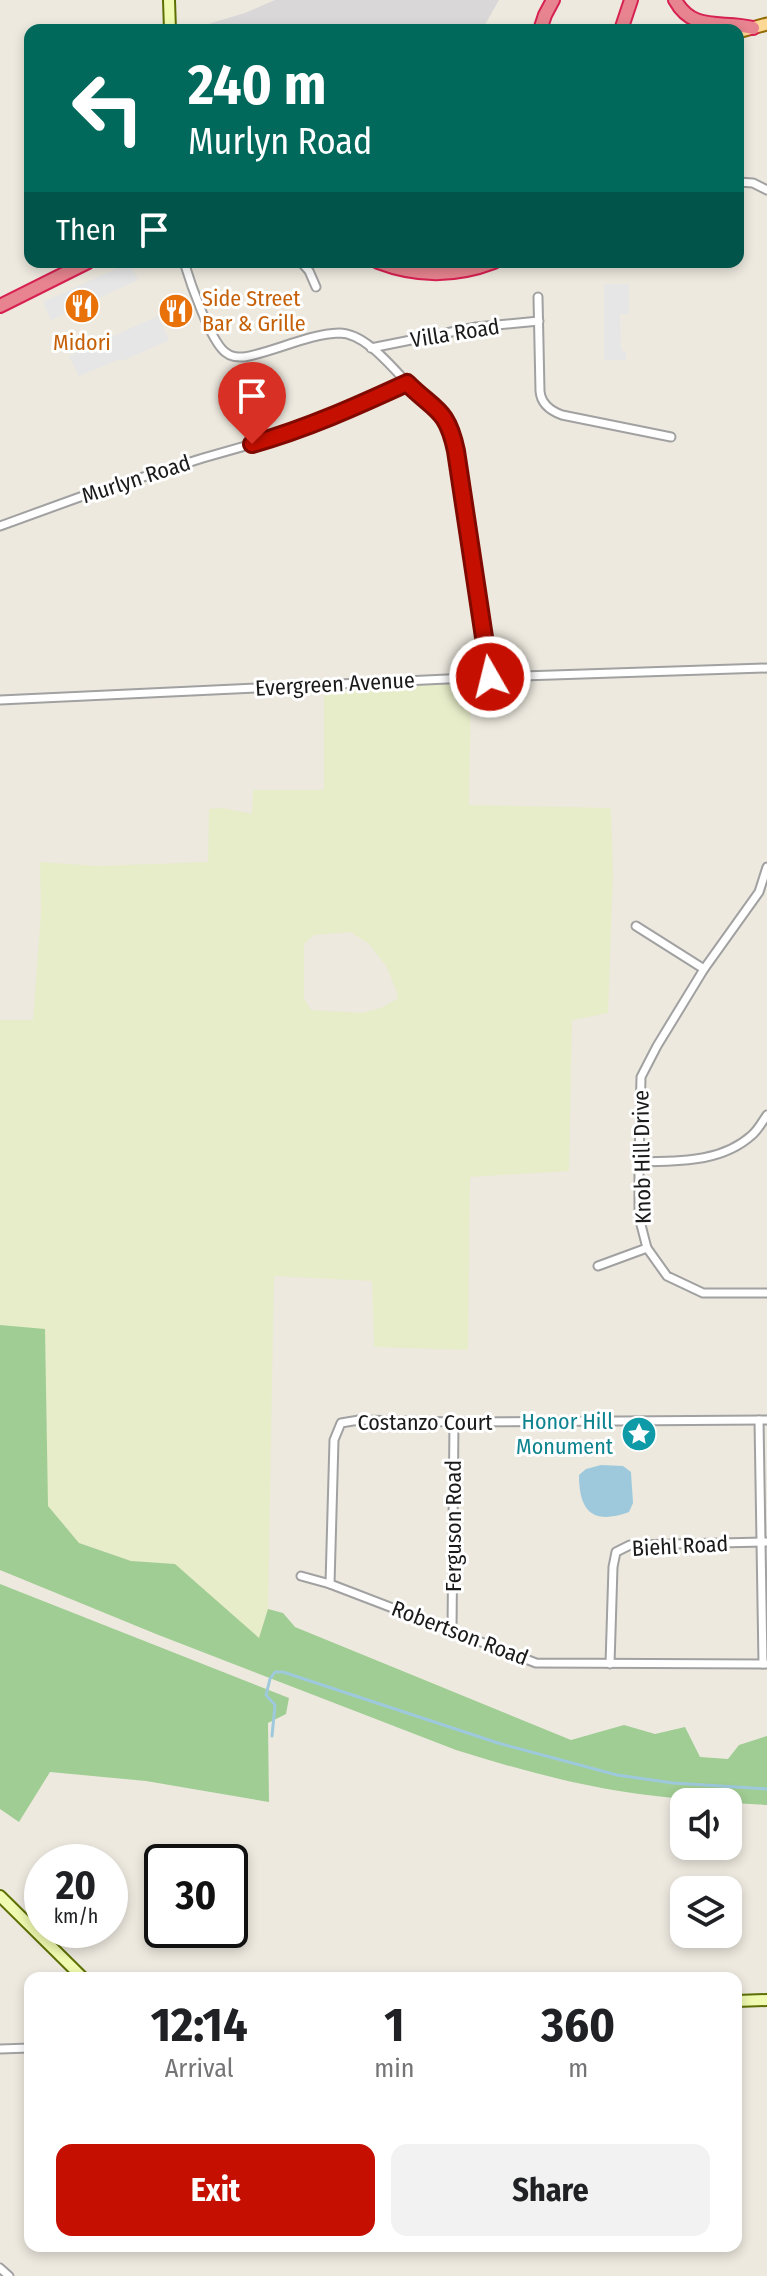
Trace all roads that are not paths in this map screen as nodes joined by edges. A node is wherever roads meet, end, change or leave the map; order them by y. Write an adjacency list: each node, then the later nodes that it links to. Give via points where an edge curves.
1 (169, 0): 6 (main road)
2 (553, 0): 5 (highway)
3 (631, 0): 9 (highway)
4 (675, 0): 10 (highway, via 699,22)
5 (545, 15): 7 (highway); 8 (highway)
6 (170, 24)
7 (535, 24)
8 (542, 24)
9 (623, 24)
10 (733, 24)
11 (767, 24): 13 (main road)
12 (744, 26): 13 (highway)
13 (753, 28): 14 (main road)
14 (744, 30)
15 (744, 182): 16 (street)
16 (767, 190)
17 (76, 268): 24 (highway)
18 (186, 268): 26 (street, via 218,343 231,356 337,333)
19 (306, 268): 22 (street)
20 (397, 268): 21 (highway, via 431,274)
21 (475, 268)
22 (316, 287)
23 (538, 297): 25 (street)
24 (0, 306)
25 (539, 321): 26 (street, Villa Road, via 476,327); 28 (street, via 541,396 554,412)
26 (371, 348): 27 (street)
27 (407, 383): 29 (street, Murlyn Road, via 277,437); 31 (street, via 441,412 452,434)
28 (671, 437)
29 (0, 526)
30 (767, 668): 31 (street, Evergreen Avenue)
31 (490, 677): 32 (street, Evergreen Avenue)
32 (0, 700)
33 (767, 867): 35 (street, Knob Hill Drive, via 759,892)
34 (636, 926): 35 (street)
35 (704, 969): 37 (street, Knob Hill Drive, via 641,1077)
36 (767, 1115): 37 (street, via 730,1151 697,1160)
37 (639, 1162): 38 (street, Knob Hill Drive, via 639,1217)
38 (647, 1248): 39 (street); 40 (street, Knob Hill Drive, via 667,1276 703,1293)
39 (598, 1266)
40 (767, 1293)
41 (763, 1420): 42 (street, Costanzo Court); 43 (street)
42 (454, 1422): 45 (street, Costanzo Court, via 341,1423 334,1440); 46 (street, Ferguson Road)
43 (764, 1542): 47 (street, Biehl Road, via 630,1545 616,1552); 48 (street)
44 (301, 1576): 45 (street, Robertson Road)
45 (330, 1584): 46 (street, Robertson Road)
46 (452, 1630): 47 (street, Robertson Road, via 536,1663)
47 (610, 1664): 48 (street, Robertson Road)
48 (765, 1664)
49 (0, 1896): 50 (main road)
50 (75, 1972)
51 (767, 2000): 52 (main road)
52 (742, 2001)
53 (24, 2048): 54 (street)
54 (0, 2049)
55 (0, 2268): 56 (street)
56 (9, 2276)

